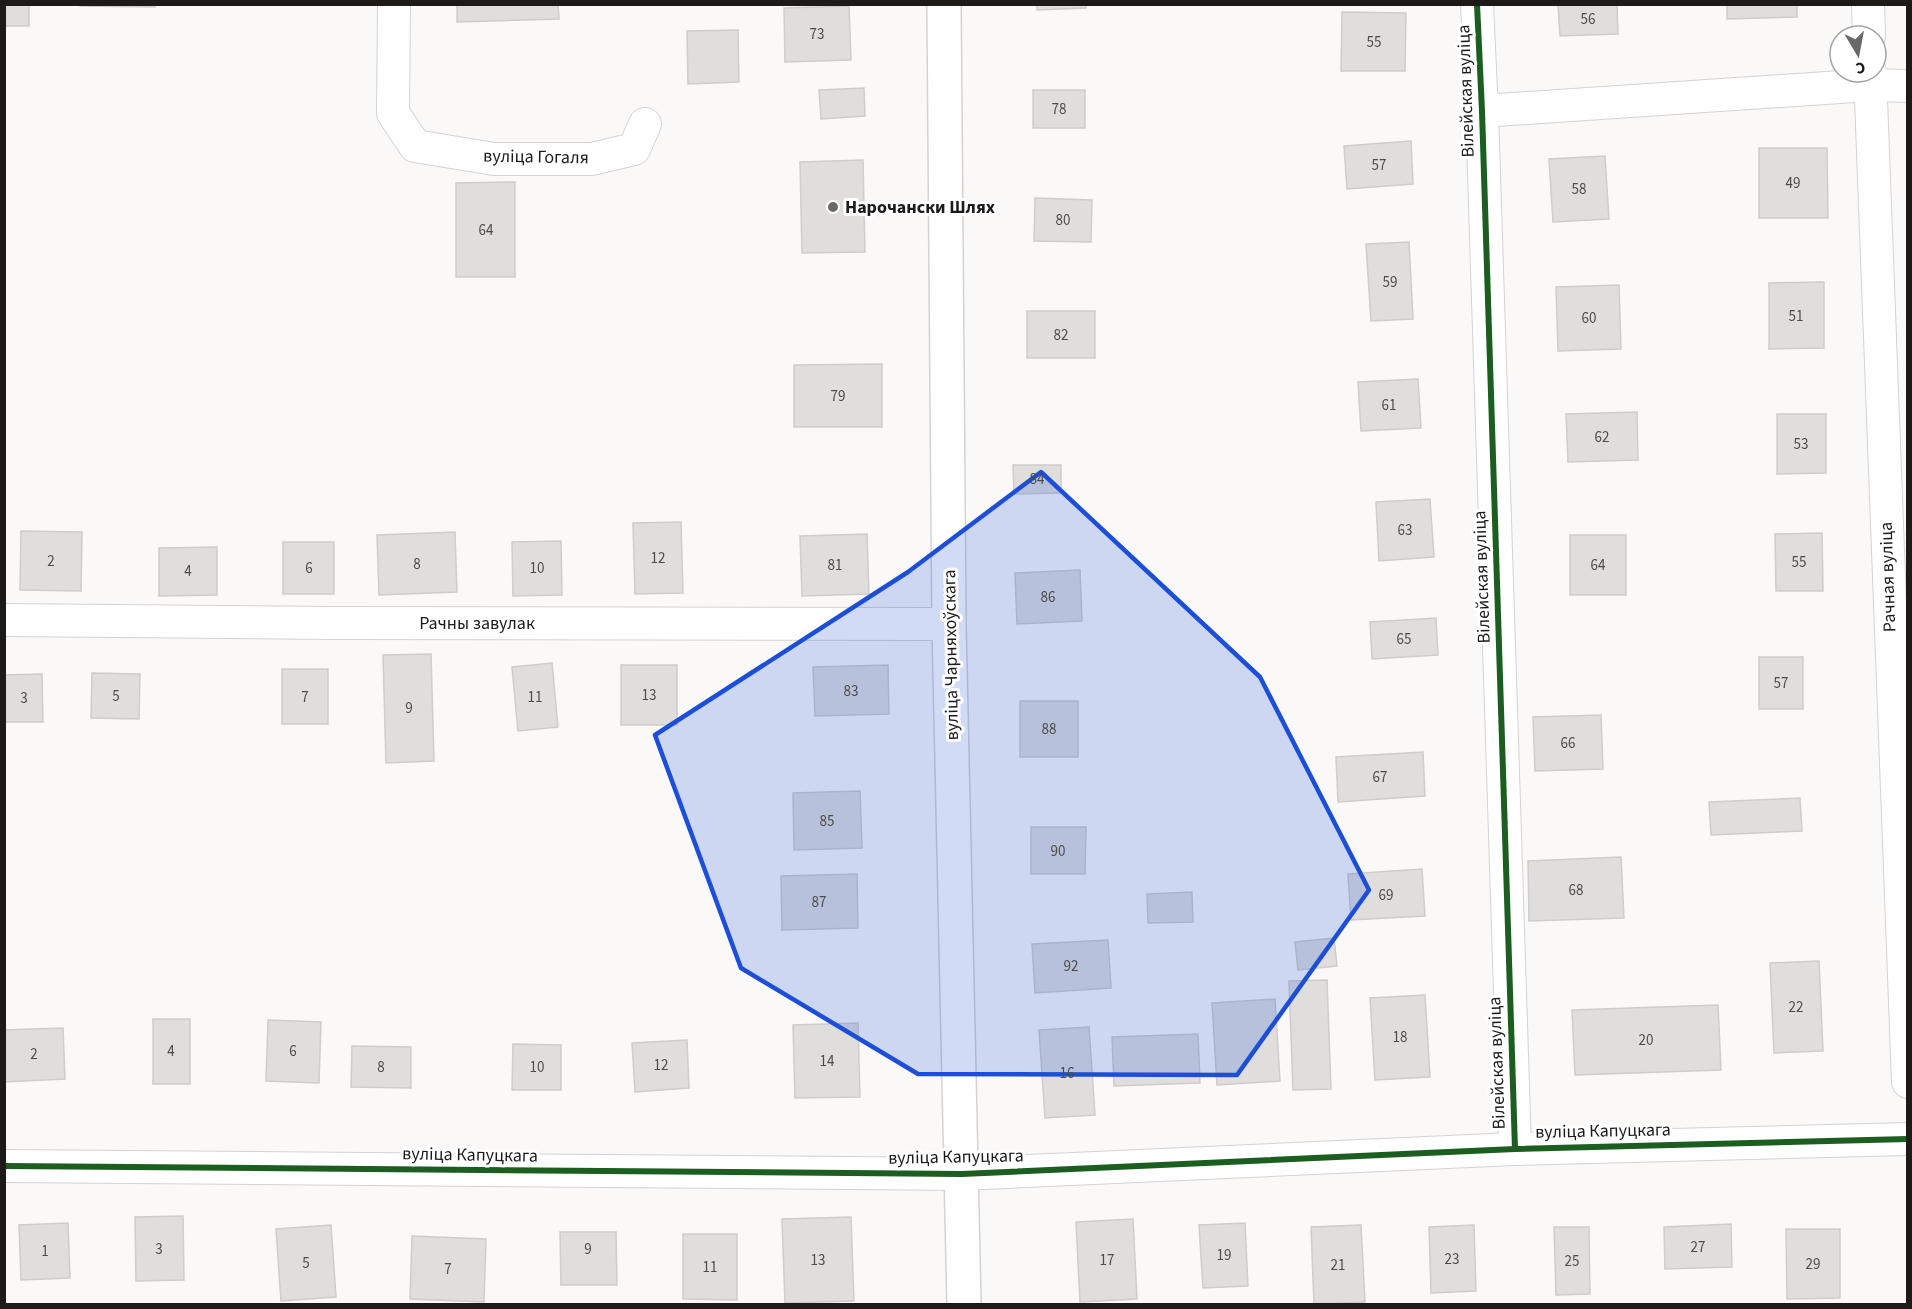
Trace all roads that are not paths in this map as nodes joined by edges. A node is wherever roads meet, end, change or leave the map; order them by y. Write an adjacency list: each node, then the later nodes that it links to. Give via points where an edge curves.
1 (394, 4): 11 (street, вуліца Гогаля, via 393,112 415,146 494,159 592,159 634,149)
2 (944, 4): 13 (main road, вуліца Чарняхоўскага)
3 (1477, 4): 10 (street, Вілейская вуліца)
4 (1868, 4): 5 (street)
5 (1869, 24)
6 (1828, 82): 10 (street)
7 (1888, 82): 9 (street)
8 (1870, 84): 14 (street, Рачная вуліца)
9 (1908, 86)
10 (1482, 111): 16 (street, Вілейская вуліца)
11 (645, 124)
12 (4, 620): 13 (street, Рачны завулак)
13 (950, 624): 18 (main road, вуліца Чарняхоўскага)
14 (1908, 1082)
15 (1908, 1139): 16 (street, вуліца Капуцкага)
16 (1515, 1149): 18 (street, вуліца Капуцкага)
17 (4, 1166): 18 (street, вуліца Капуцкага)
18 (962, 1174): 19 (main road, вуліца Чарняхоўскага)
19 (964, 1305)

